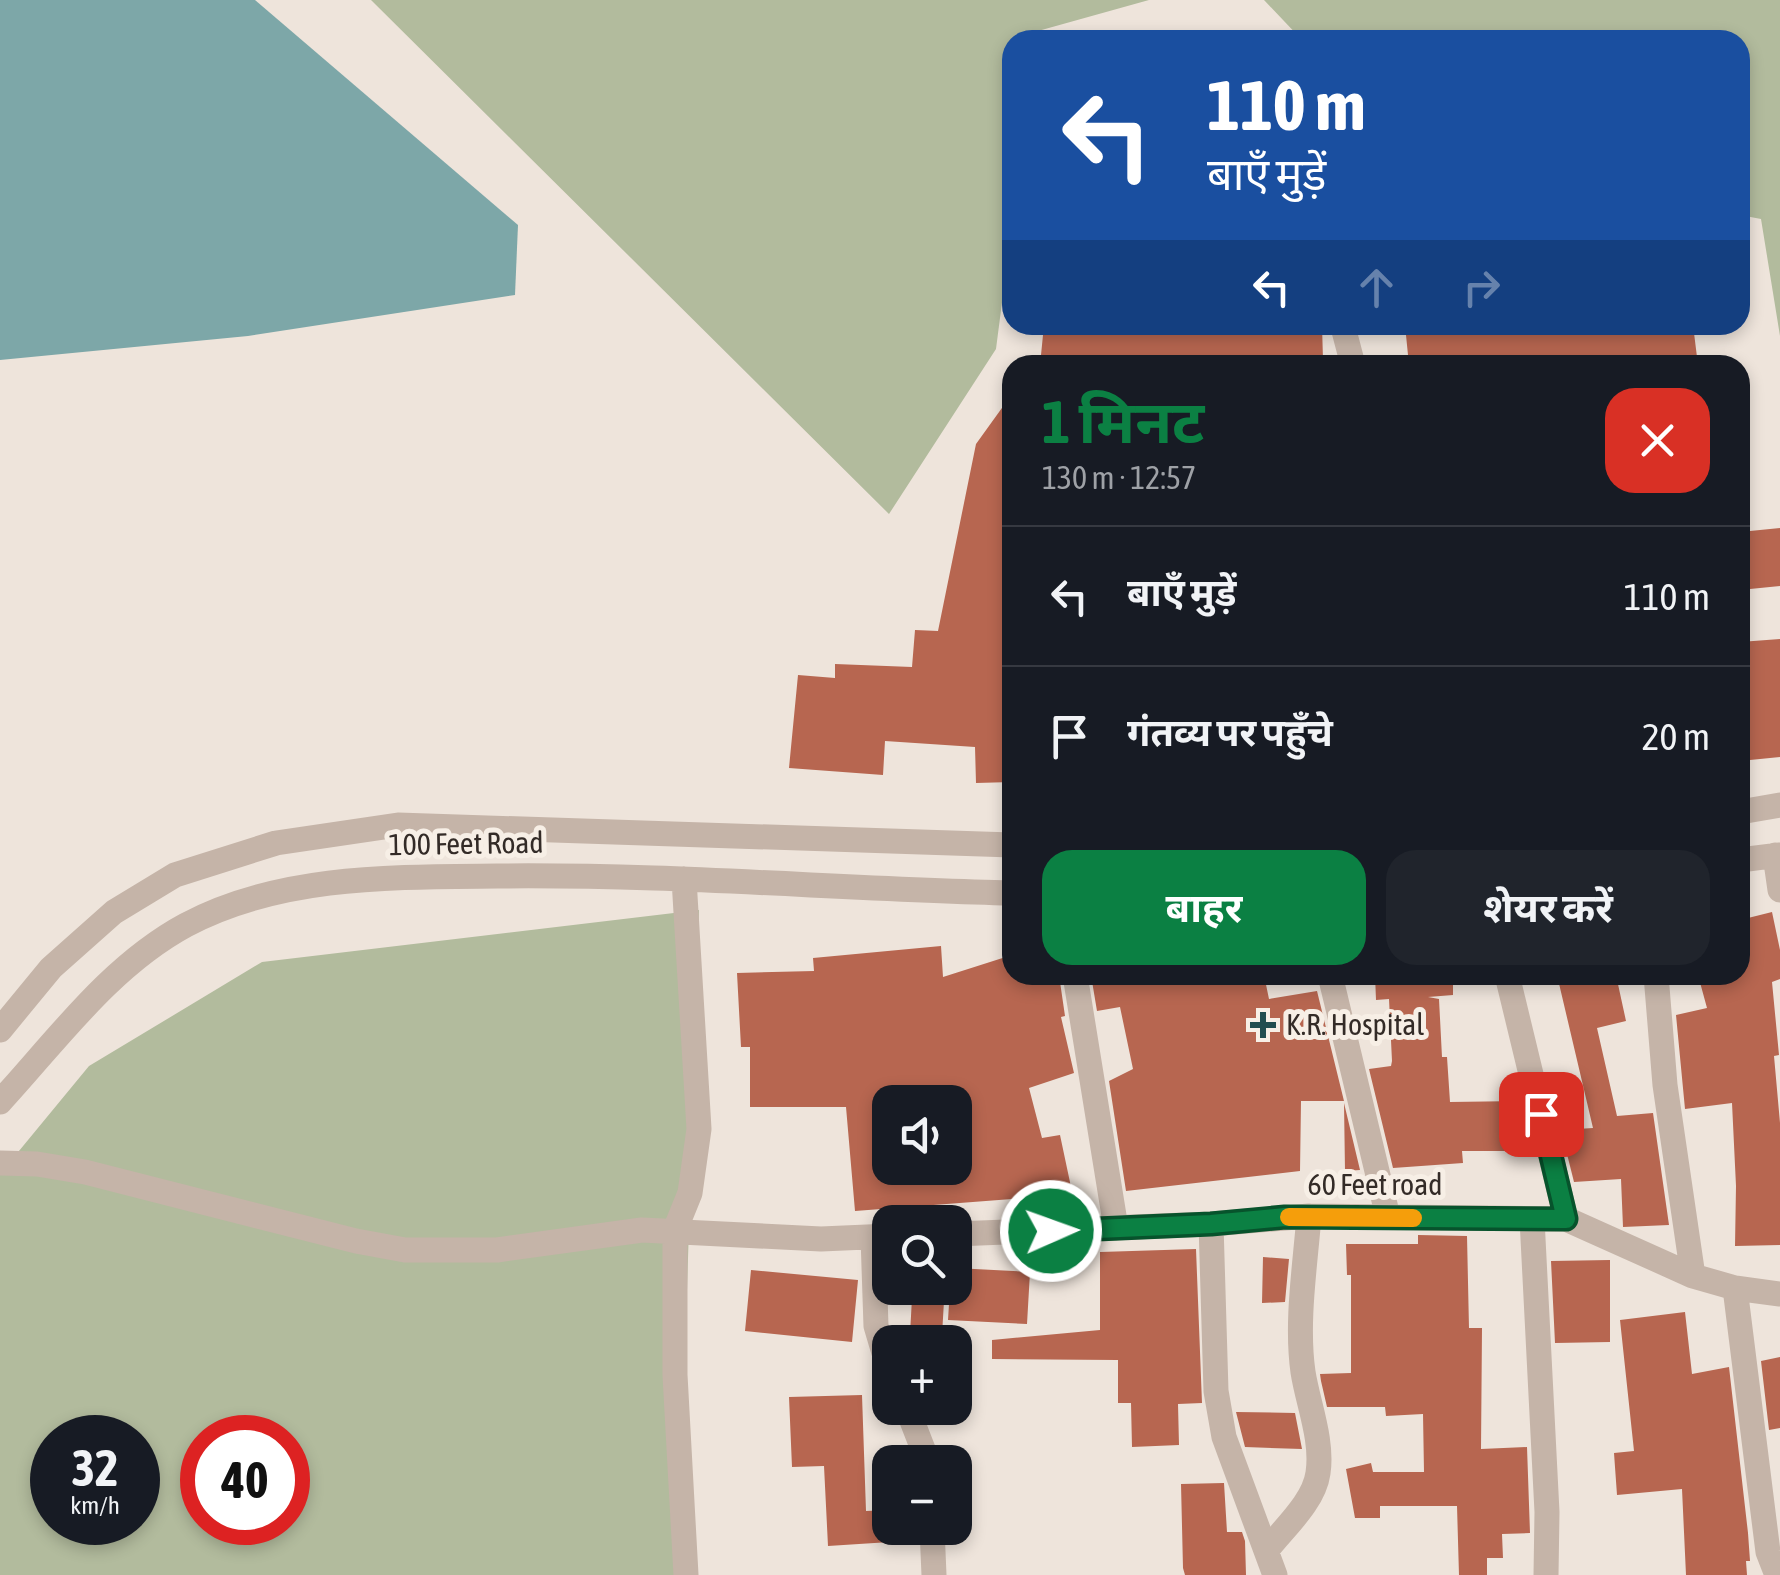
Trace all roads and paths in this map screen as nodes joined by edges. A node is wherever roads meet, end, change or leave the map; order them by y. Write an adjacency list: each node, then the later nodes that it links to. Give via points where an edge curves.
1 (1780, 805): 2 (street)
2 (1750, 810)
3 (1002, 845): 13 (street, 100 Feet Road, via 398,825 276,843 175,874 114,912 52,968)
4 (1778, 855): 5 (street); 7 (street)
5 (1750, 859)
6 (684, 878): 8 (street, 100 Feet Road); 14 (street, 100 Feet Road, via 382,877 267,894 188,924 138,954); 22 (street, via 700,1130 690,1193)
7 (1780, 890)
8 (1002, 893)
9 (1078, 985): 21 (street)
10 (1332, 985): 17 (street)
11 (1509, 985): 19 (street)
12 (1657, 985): 25 (street)
13 (0, 1030)
14 (0, 1102)
15 (0, 1163): 22 (street, via 85,1172 405,1250 497,1250)
16 (1308, 1216): 17 (street, 60 Feet road); 20 (street, 60 Feet road); 29 (street, via 1302,1370 1318,1473 1309,1497)
17 (1388, 1218): 18 (street, 60 Feet road)
18 (1532, 1219): 19 (street, 60 Feet road); 33 (street)
19 (1566, 1219): 25 (street, 60 Feet road)
20 (1211, 1224): 21 (street, 60 Feet road); 29 (street, via 1216,1391 1233,1467)
21 (1116, 1228): 23 (street, 60 Feet road)
22 (675, 1230): 24 (street); 30 (street)
23 (972, 1233)
24 (872, 1237)
25 (1693, 1276): 26 (street, 60 Feet road)
26 (1735, 1288): 27 (street, 60 Feet road); 34 (street, via 1768,1552)
27 (1780, 1294)
28 (933, 1545): 31 (street)
29 (1266, 1550): 32 (street)
30 (686, 1575)
31 (934, 1575)
32 (1275, 1575)
33 (1546, 1575)
34 (1777, 1575)

